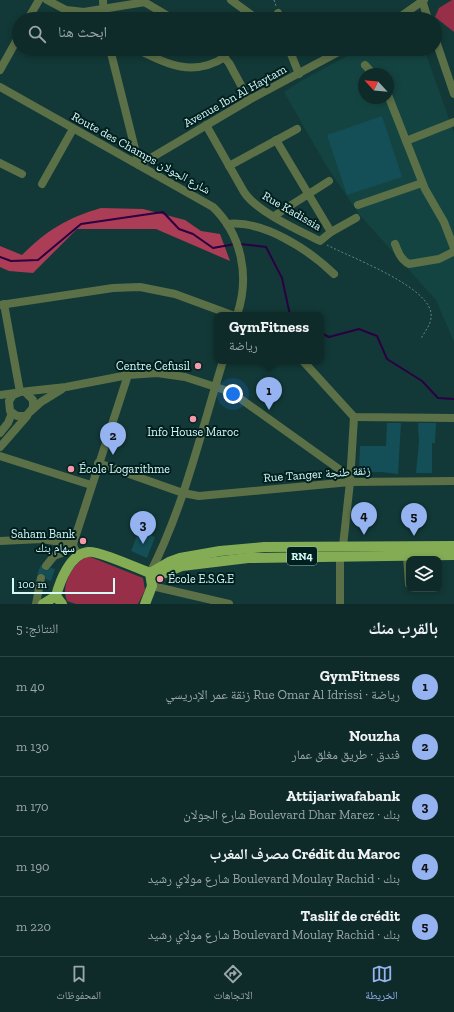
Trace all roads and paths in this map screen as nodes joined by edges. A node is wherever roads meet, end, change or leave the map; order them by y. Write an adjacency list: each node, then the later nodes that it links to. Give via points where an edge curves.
1 (39, 0): 8 (street)
2 (47, 0): 7 (street, via 74,12)
3 (103, 0): 7 (street)
4 (231, 0): 11 (street)
5 (143, 1): 7 (street); 10 (street)
6 (423, 1): 12 (street); 13 (street)
7 (102, 9): 9 (street)
8 (32, 12)
9 (103, 12)
10 (161, 12)
11 (247, 12)
12 (407, 12)
13 (426, 12)
14 (12, 49): 23 (street)
15 (112, 56): 36 (street)
16 (152, 56): 20 (street, via 181,67 204,67)
17 (292, 56): 24 (street)
18 (331, 56): 24 (street, Avenue Ibn Al Haytam)
19 (441, 56): 26 (street)
20 (225, 57): 27 (street)
21 (365, 65): 22 (street)
22 (368, 68)
23 (0, 70)
24 (299, 74): 27 (street, Avenue Ibn Al Haytam)
25 (0, 87): 31 (street, Route des Champs شارع الجولان)
26 (454, 94)
27 (249, 100): 30 (street, Avenue Ibn Al Haytam)
28 (392, 104): 34 (street)
29 (454, 122): 34 (street)
30 (206, 126): 36 (street, Avenue Ibn Al Haytam); 37 (street, Rue Kadissia)
31 (73, 129): 36 (street, Route des Champs شارع الجولان); 41 (street)
32 (297, 129): 33 (street)
33 (276, 140): 37 (street); 42 (street)
34 (406, 141): 40 (street)
35 (0, 163): 38 (street)
36 (139, 165): 46 (street, Route des Champs شارع الجولان, via 205,201 219,213)
37 (229, 166): 44 (street, Rue Kadissia, via 248,199)
38 (22, 174)
39 (329, 181): 42 (street)
40 (422, 183): 43 (street); 49 (street, via 444,222 453,244 453,252 439,259 409,264 399,254)
41 (42, 184)
42 (307, 194): 44 (street); 47 (street)
43 (358, 205)
44 (274, 216): 48 (street, Rue Kadissia)
45 (356, 218): 47 (street, Rue Kadissia)
46 (228, 226): 50 (street, via 241,222 253,225 314,255); 53 (street, Route des Champs شارع الجولان, via 243,265 243,294)
47 (331, 232): 48 (street, Rue Kadissia)
48 (320, 241): 54 (path, via 394,277 422,298 432,317)
49 (395, 244)
50 (334, 274)
51 (2, 304): 52 (street, via 113,288 140,287 175,294); 60 (street)
52 (224, 312)
53 (238, 312)
54 (421, 339)
55 (222, 364): 58 (street)
56 (306, 364): 65 (street)
57 (128, 375): 58 (street, via 171,374); 59 (street); 70 (street)
58 (216, 385): 71 (street, via 239,397); 74 (street)
59 (66, 387): 60 (street); 64 (street, via 41,402)
60 (20, 392): 61 (street); 63 (street, via 10,398); 64 (street, via 33,400)
61 (0, 395)
62 (0, 404): 63 (street)
63 (10, 411): 64 (street, via 20,417); 67 (street, via 8,423)
64 (30, 413): 68 (street)
65 (354, 417): 66 (street); 71 (street)
66 (454, 418)
67 (0, 433)
68 (0, 447)
69 (0, 456): 73 (street)
70 (98, 463): 73 (street); 74 (street, Rue Tanger زنقة طنجة)
71 (350, 480): 72 (street, Rue Tanger زنقة طنجة); 74 (street, Rue Tanger زنقة طنجة, via 207,496); 76 (street)
72 (454, 481)
73 (91, 485): 78 (street)
74 (183, 493): 85 (street)
75 (0, 541): 78 (street, via 42,538)
76 (343, 546): 77 (main road, RN4); 85 (main road, RN4, via 264,547 180,558 169,562)
77 (454, 546)
78 (75, 549): 83 (street, via 54,556); 85 (main road, via 91,552); 86 (main road)
79 (454, 555): 82 (main road, RN4)
80 (340, 556): 81 (main road, RN4); 85 (main road, RN4, via 248,558 182,566); 91 (street)
81 (406, 556)
82 (407, 556)
83 (46, 566)
84 (41, 578): 87 (street)
85 (151, 579): 89 (main road); 90 (street)
86 (59, 600): 88 (main road)
87 (36, 604)
88 (42, 604)
89 (145, 604)
90 (229, 604)
91 (340, 604)

